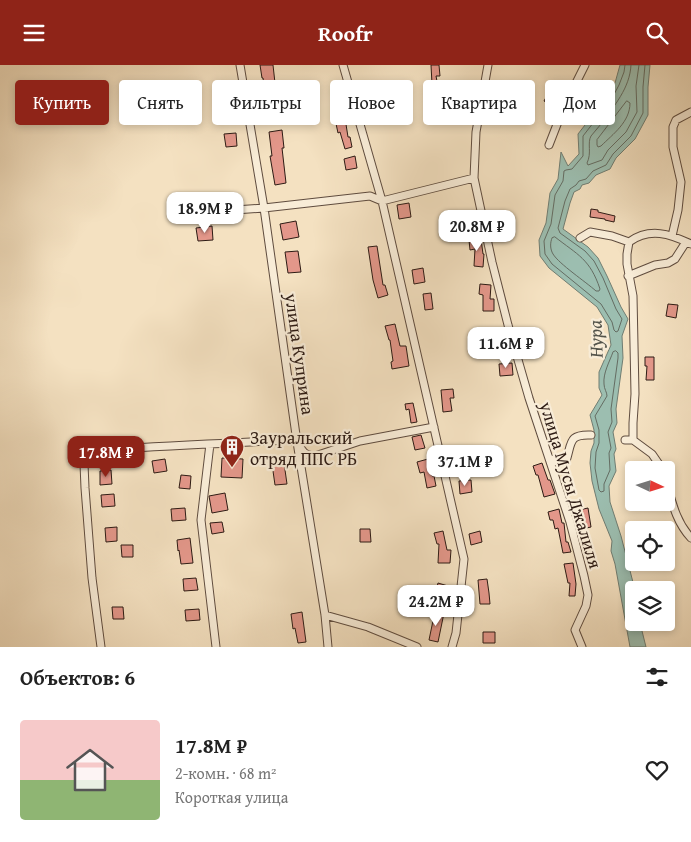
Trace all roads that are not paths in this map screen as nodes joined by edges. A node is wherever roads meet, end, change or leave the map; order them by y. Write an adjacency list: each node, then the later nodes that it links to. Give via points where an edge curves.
1 (240, 65): 9 (street, улица Куприна)
2 (343, 65): 8 (street)
3 (488, 65): 7 (street, улица Мусы Джалиля, via 476,132)
4 (585, 65): 6 (street)
5 (691, 112): 11 (street, via 676,120 673,127 673,147 681,182)
6 (549, 145)
7 (474, 177): 8 (street); 20 (street, улица Мусы Джалиля, via 508,325)
8 (382, 201): 9 (street, via 370,196); 16 (street)
9 (264, 207): 10 (street); 18 (street, улица Куприна)
10 (193, 213)
11 (672, 236): 13 (street, via 644,234); 14 (street)
12 (580, 238): 13 (street, via 590,232)
13 (630, 242): 15 (street)
14 (688, 243): 15 (street, via 668,263)
15 (628, 276): 21 (street, via 633,296 635,394 629,440 652,454)
16 (434, 427): 18 (street, via 360,441 315,455 304,453); 29 (street, via 464,559)
17 (591, 435): 20 (street, via 573,438 566,461)
18 (297, 442): 19 (street); 24 (street, улица Куприна)
19 (210, 444): 25 (street, via 89,451 84,464 85,488); 26 (street, via 201,519)
20 (549, 459): 30 (street, улица Мусы Джалиля, via 570,522 588,595 575,631)
21 (657, 461)
22 (675, 511): 23 (street)
23 (691, 538)
24 (324, 615): 27 (street, улица Куприна); 28 (street, via 368,627)
25 (101, 647)
26 (216, 647)
27 (328, 647)
28 (417, 647)
29 (452, 647)
30 (582, 647)

